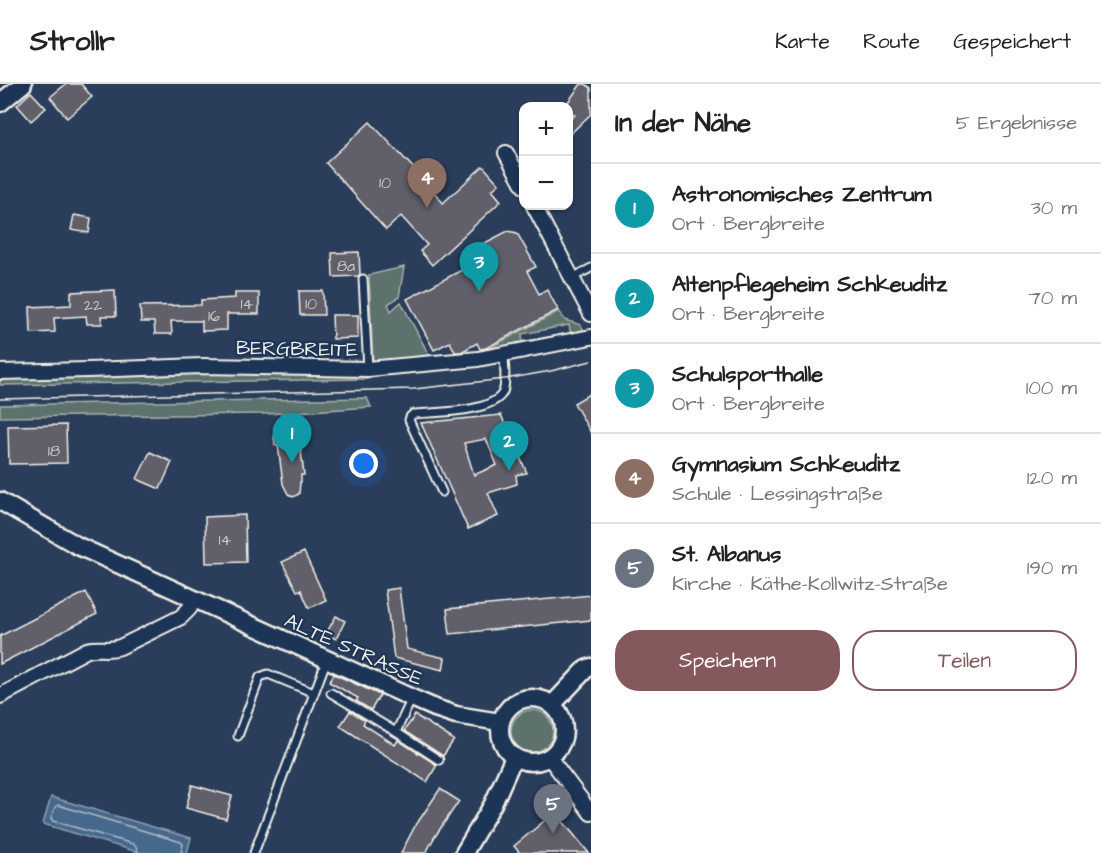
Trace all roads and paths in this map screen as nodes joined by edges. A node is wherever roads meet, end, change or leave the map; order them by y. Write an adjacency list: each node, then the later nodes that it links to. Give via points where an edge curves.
1 (23, 84): 2 (street)
2 (0, 103)
3 (506, 153): 4 (street)
4 (519, 177)
5 (536, 210): 7 (street)
6 (591, 268): 7 (lane)
7 (572, 278): 9 (street)
8 (363, 279): 12 (lane)
9 (591, 314)
10 (591, 337): 11 (street, BERGBREITE)
11 (504, 354): 12 (street, BERGBREITE); 14 (lane, via 504,389 495,401 477,408 410,417)
12 (368, 369): 13 (street, BERGBREITE, via 202,366)
13 (0, 372)
14 (442, 492)
15 (0, 501): 16 (street, ALTE STRASSE, via 78,546)
16 (195, 600): 17 (street, ALTE STRASSE); 21 (street, via 181,616 120,647 87,650)
17 (327, 658): 19 (lane); 22 (street, ALTE STRASSE)
18 (591, 667): 23 (street)
19 (314, 693): 26 (lane, via 268,674 260,677); 31 (lane)
20 (331, 693): 25 (lane)
21 (0, 696)
22 (412, 699): 24 (street, ALTE STRASSE, via 456,715); 25 (lane)
23 (552, 705): 24 (street, via 532,698 522,700 512,705); 28 (street, via 564,731 557,750)
24 (500, 722): 27 (street, via 502,742)
25 (396, 732): 29 (lane)
26 (238, 736)
27 (514, 757): 28 (street, via 532,762); 32 (street, via 493,804)
28 (549, 757): 30 (street)
29 (439, 760)
30 (591, 813)
31 (254, 853)
32 (464, 853)

